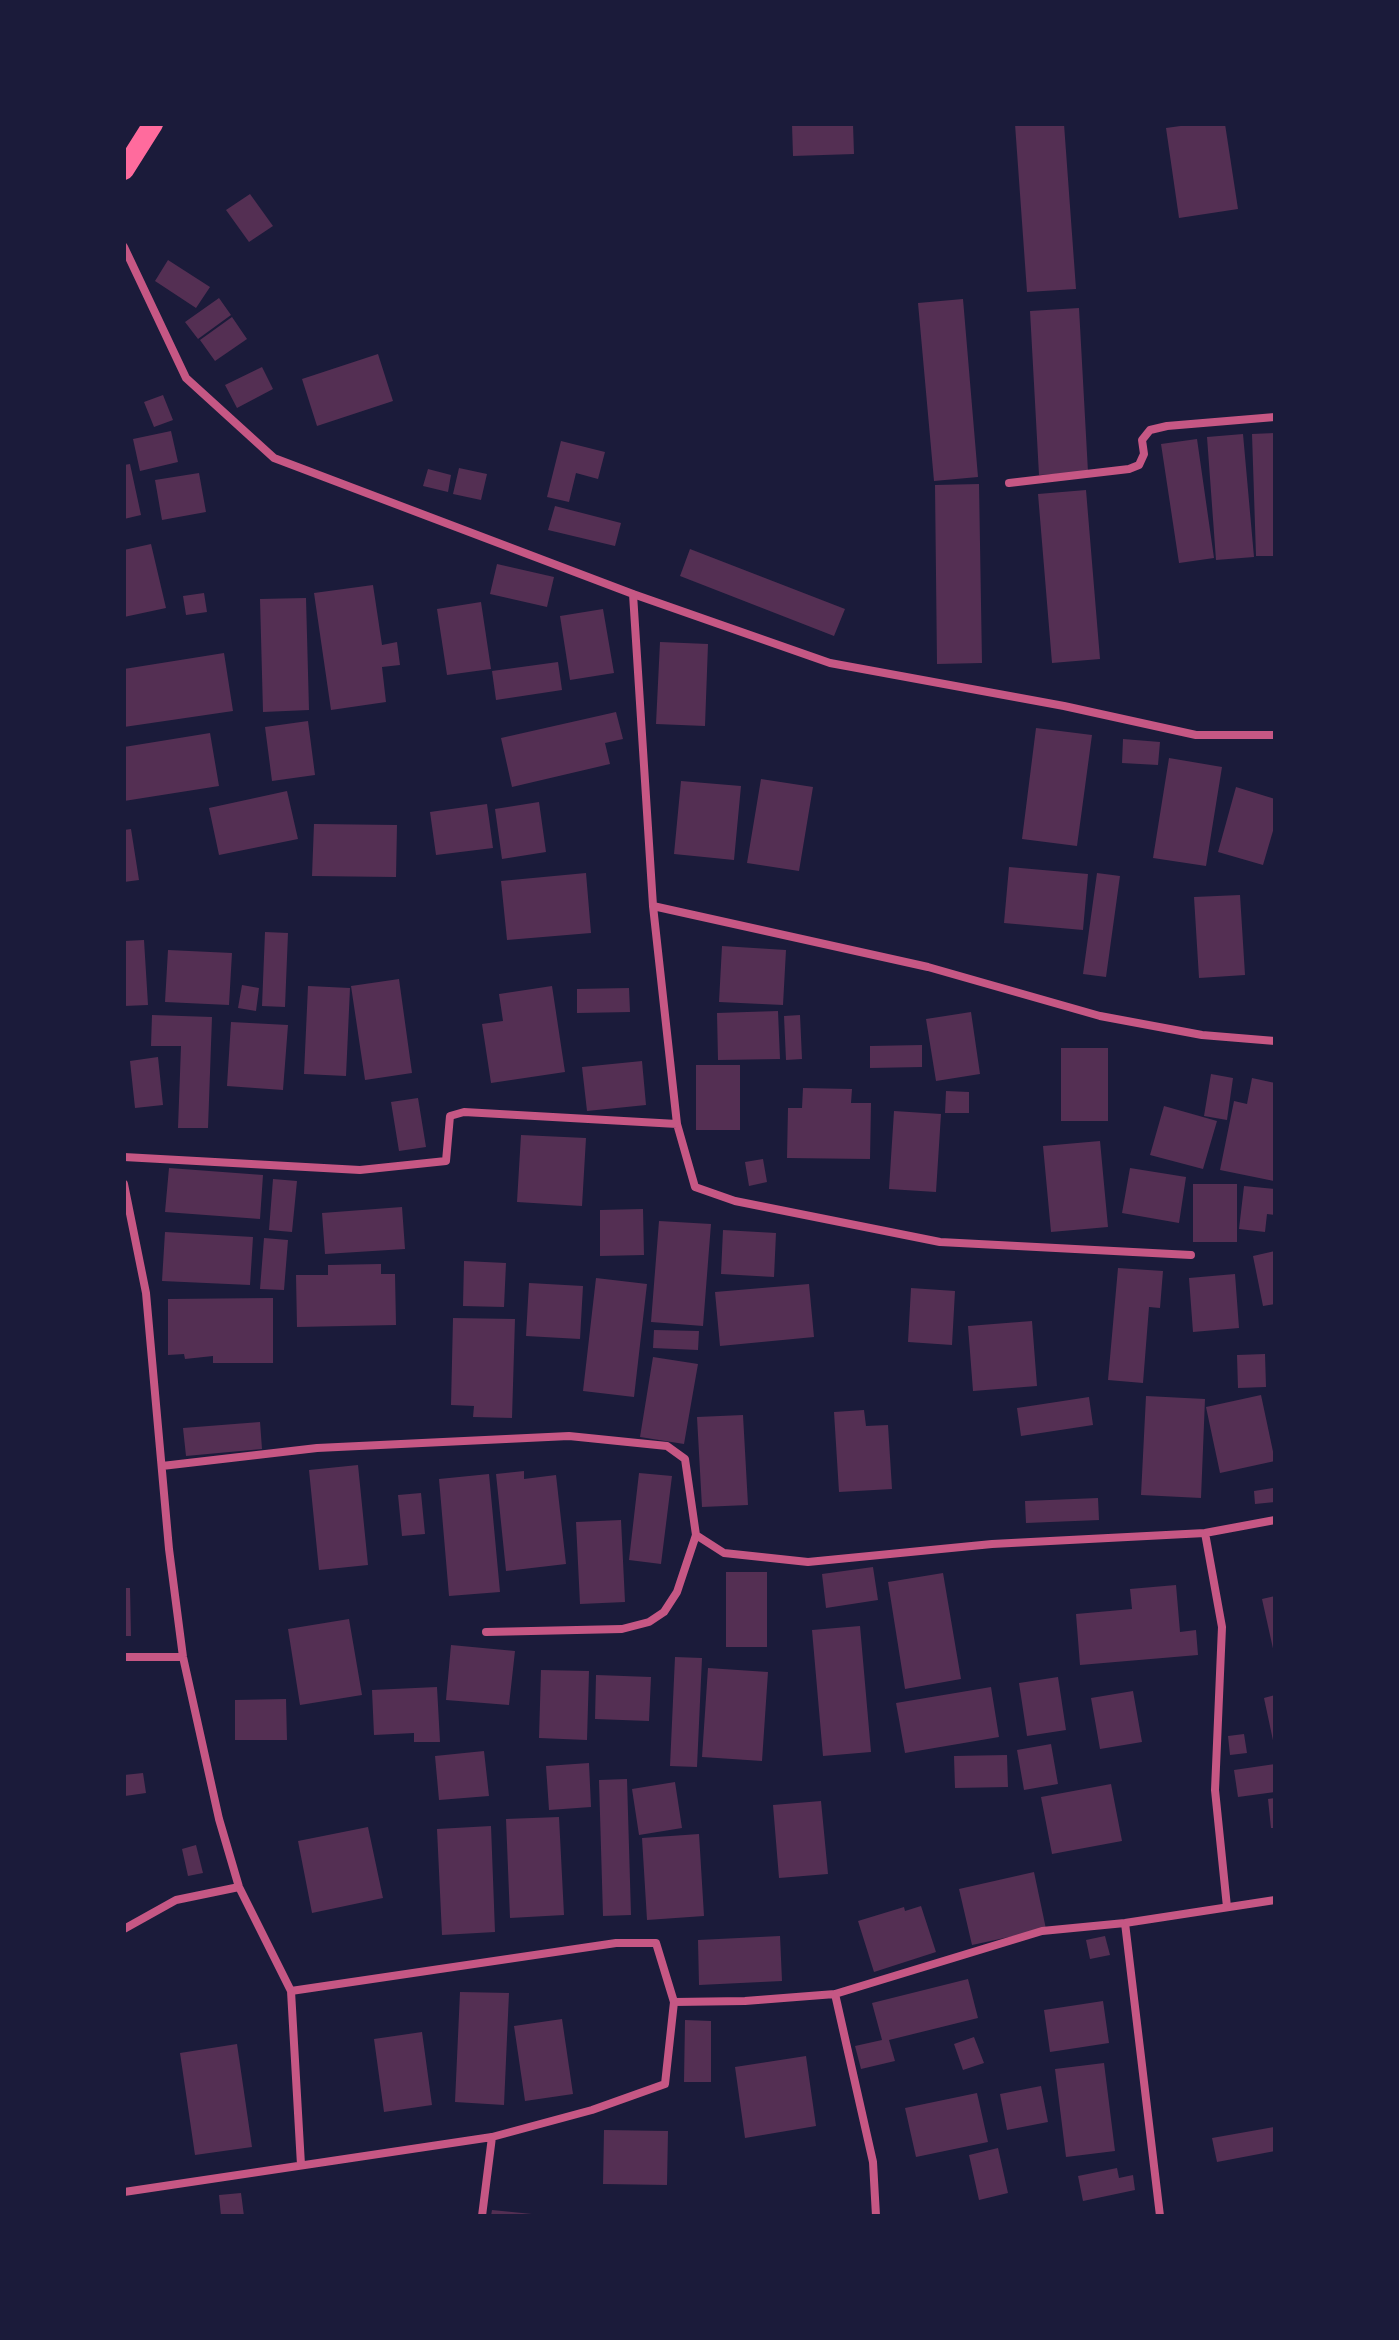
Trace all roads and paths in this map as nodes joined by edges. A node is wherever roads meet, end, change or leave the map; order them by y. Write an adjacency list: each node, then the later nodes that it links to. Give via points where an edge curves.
1 (153, 124): 2 (main road)
2 (124, 170)
3 (124, 247): 6 (street, via 186,378 274,458)
4 (1275, 417): 5 (street, via 1150,430 1142,440 1139,465 1129,469)
5 (1009, 483)
6 (633, 594): 7 (street, via 830,663 1196,735); 8 (street)
7 (1275, 735)
8 (653, 906): 9 (street, via 928,967 1100,1016 1202,1035); 10 (street)
9 (1275, 1041)
10 (677, 1124): 11 (street, via 464,1112 450,1116 446,1161 360,1170); 13 (street, via 695,1187 735,1201 940,1242)
11 (124, 1157)
12 (124, 1184): 14 (street, via 146,1293)
13 (1191, 1255)
14 (162, 1466): 17 (street, via 317,1448 569,1436 667,1446 685,1459); 20 (street)
15 (1275, 1520): 16 (street)
16 (1205, 1533): 17 (street, via 992,1544 808,1562 724,1553); 23 (street, via 1222,1627 1215,1790)
17 (696, 1535): 18 (street, via 677,1592 664,1612 649,1622 622,1629)
18 (486, 1632)
19 (124, 1657): 20 (street)
20 (183, 1657): 21 (street)
21 (239, 1887): 25 (street, via 176,1900); 26 (street)
22 (1275, 1900): 23 (street)
23 (1227, 1907): 24 (street)
24 (1125, 1923): 27 (street, via 1042,1931); 34 (street)
25 (124, 1929)
26 (291, 1991): 28 (street, via 572,1947 656,1943); 30 (street)
27 (835, 1994): 28 (street); 33 (street, via 873,2162)
28 (674, 2002): 29 (street, via 665,2084)
29 (492, 2137): 30 (street); 32 (street)
30 (301, 2165): 31 (street)
31 (124, 2192)
32 (482, 2216)
33 (876, 2216)
34 (1160, 2216)

